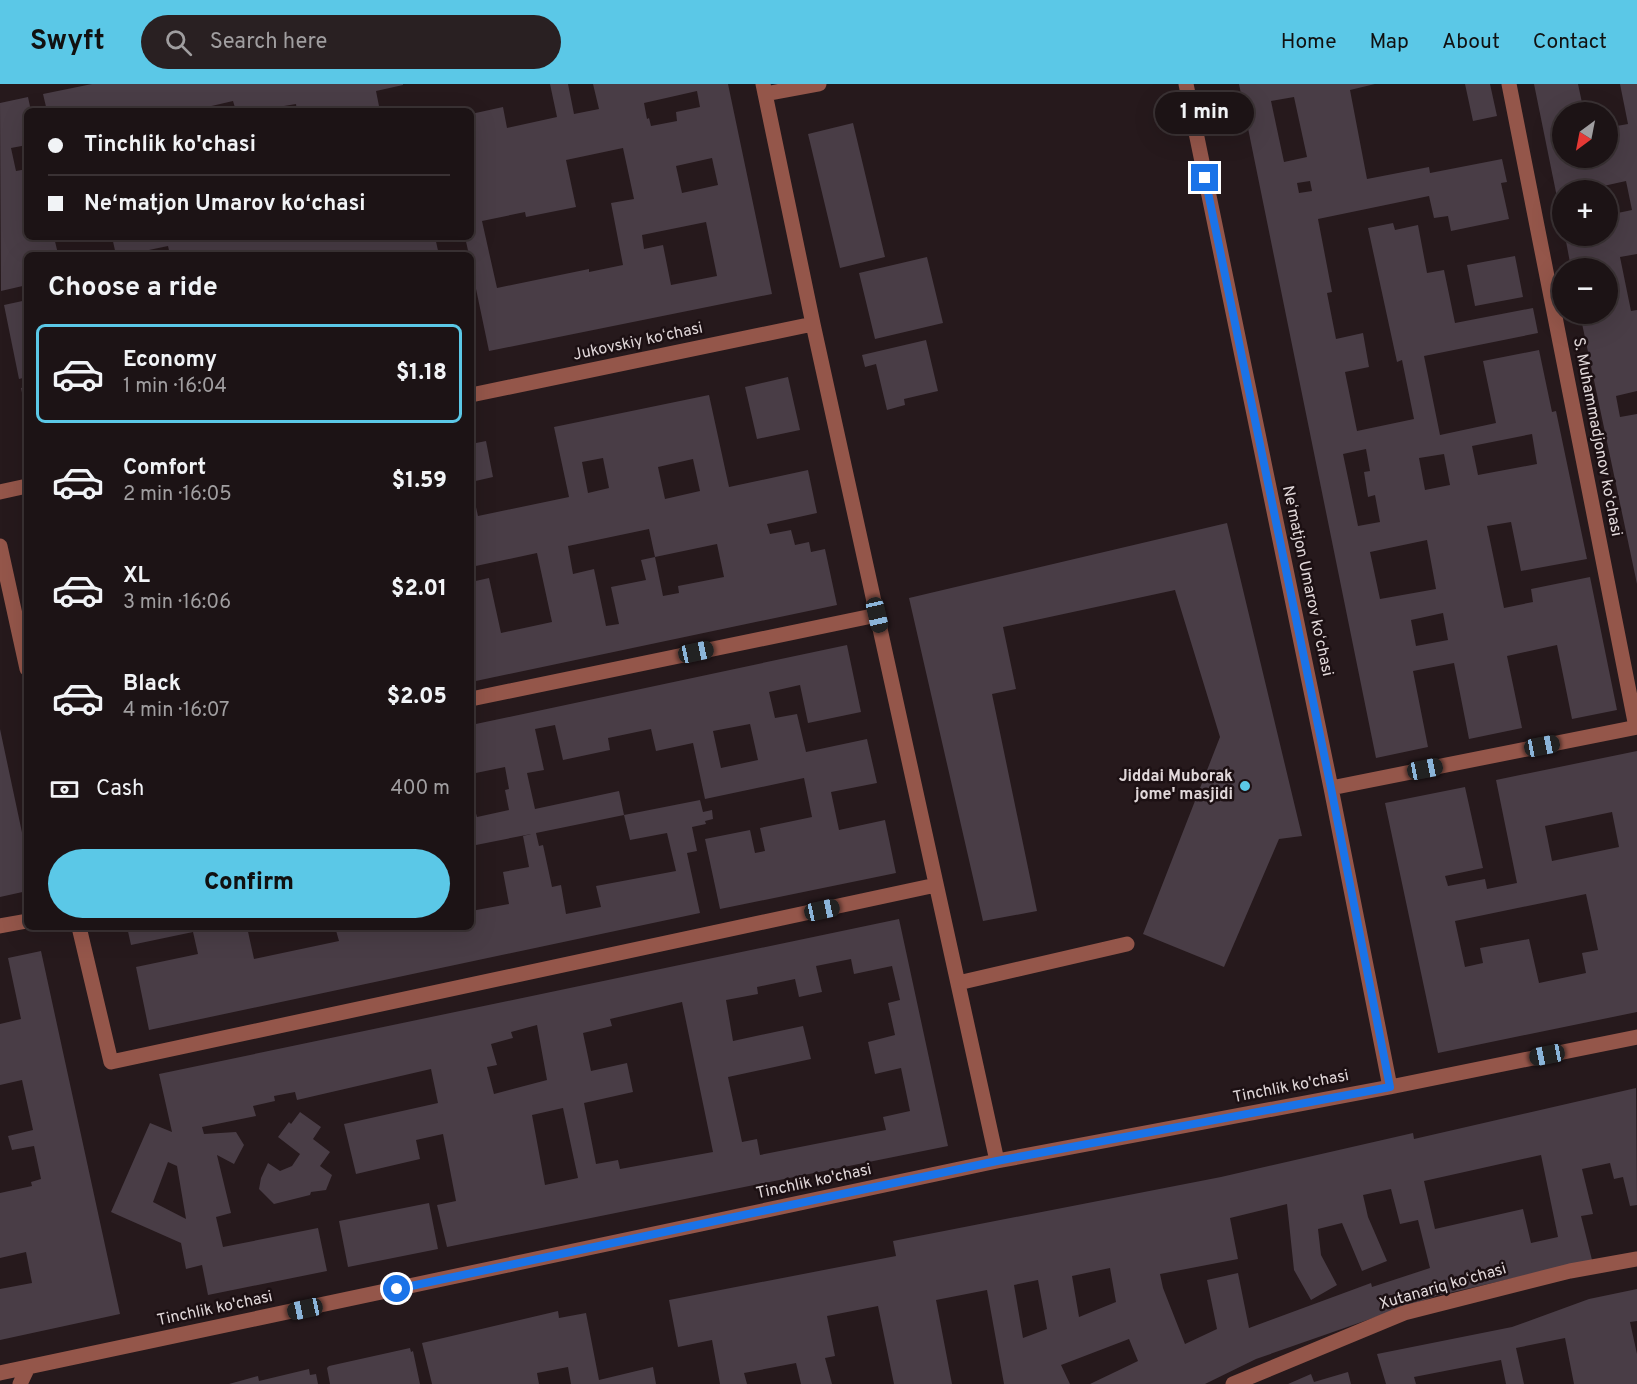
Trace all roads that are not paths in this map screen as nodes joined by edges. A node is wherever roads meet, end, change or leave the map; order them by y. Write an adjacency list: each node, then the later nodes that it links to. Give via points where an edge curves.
1 (819, 84): 4 (street)
2 (1186, 84): 14 (street, Neʻmatjon Umarov koʻchasi)
3 (1509, 84): 13 (street, S. Muhammadjonov koʻchasi)
4 (764, 89): 5 (street)
5 (813, 324): 6 (street, Jukovskiy koʻchasi); 10 (street)
6 (474, 394)
7 (24, 487): 8 (street)
8 (0, 492)
9 (0, 546): 11 (street)
10 (877, 615): 12 (street); 15 (street)
11 (24, 655)
12 (474, 698)
13 (1636, 727): 14 (street)
14 (1331, 788): 22 (street, Neʻmatjon Umarov koʻchasi)
15 (936, 885): 18 (street, via 111,1062); 20 (street)
16 (24, 922): 17 (street)
17 (0, 926)
18 (80, 930)
19 (1127, 944): 20 (street)
20 (958, 984): 23 (street)
21 (1637, 1037): 22 (street, Tinchlik ko'chasi)
22 (1390, 1087): 23 (street, Tinchlik ko'chasi)
23 (997, 1161): 25 (street, Tinchlik ko'chasi)
24 (1637, 1259): 28 (street, Xutanariq koʻchasi, via 1570,1271 1404,1313)
25 (28, 1367): 26 (street, Tinchlik ko'chasi); 27 (street)
26 (0, 1373)
27 (20, 1384)
28 (1233, 1384)

